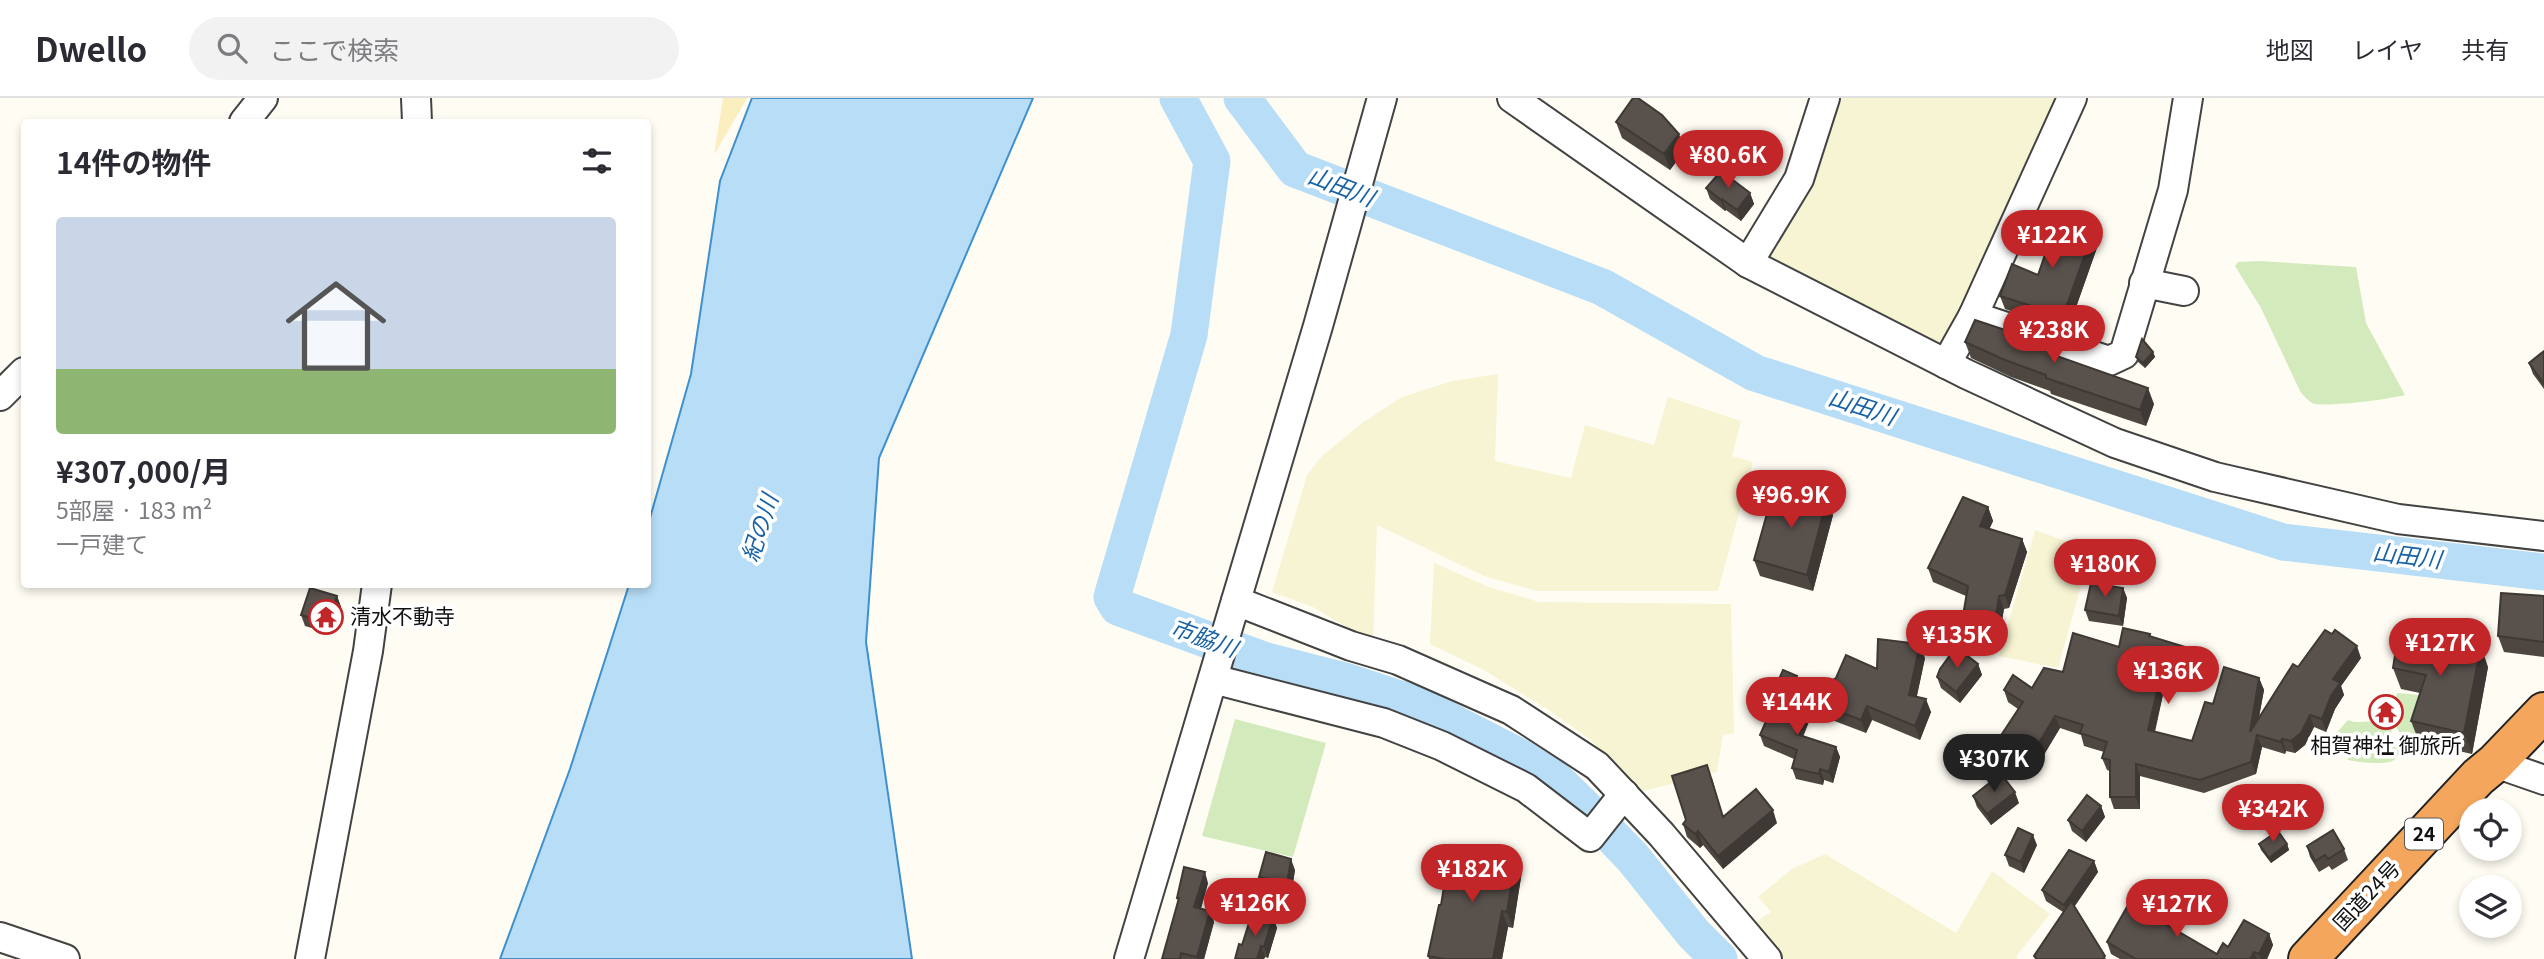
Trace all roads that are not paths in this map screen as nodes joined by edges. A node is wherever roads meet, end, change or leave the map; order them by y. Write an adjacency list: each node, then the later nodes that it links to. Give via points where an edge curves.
1 (263, 98): 8 (street)
2 (416, 98): 9 (street)
3 (1382, 98): 19 (street)
4 (1513, 98): 10 (street)
5 (1825, 98): 10 (street, via 1799,179)
6 (2072, 98): 13 (street)
7 (2188, 98): 11 (street, via 2173,190)
8 (246, 119)
9 (417, 119)
10 (1748, 263): 14 (street)
11 (2144, 282): 12 (street); 13 (street, via 2123,354 2109,361)
12 (2184, 291)
13 (1973, 316): 14 (street)
14 (1946, 364): 17 (street, via 2115,443 2215,477 2398,519)
15 (21, 375): 16 (street)
16 (0, 397)
17 (2544, 536)
18 (376, 588): 28 (street)
19 (1236, 601): 20 (street); 24 (street, via 1398,660 1511,710 1597,766)
20 (1213, 679): 24 (street, via 1384,723 1442,746 1526,788 1590,836); 25 (street)
21 (2544, 712): 22 (highway, 国道24号 / 24)
22 (2495, 763): 23 (street); 32 (highway, 国道24号 / 24)
23 (2544, 780)
24 (1624, 794): 31 (street)
25 (1156, 869): 29 (street); 30 (street)
26 (0, 937): 27 (street)
27 (65, 959)
28 (310, 959)
29 (1129, 959)
30 (1149, 959)
31 (1767, 959)
32 (2308, 959)

